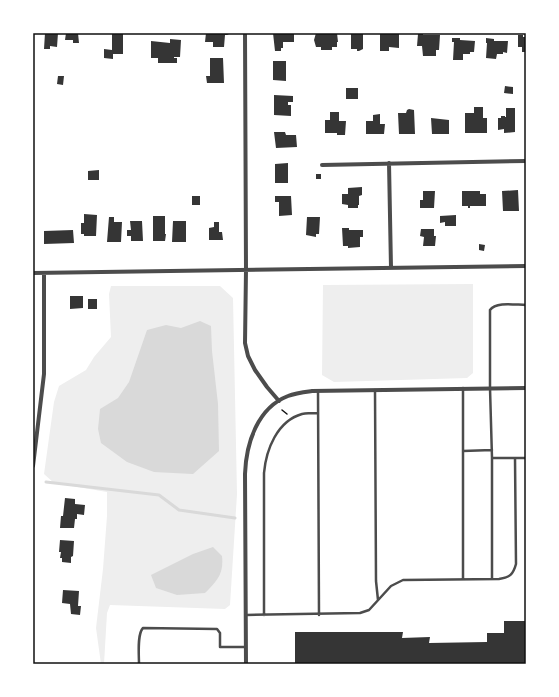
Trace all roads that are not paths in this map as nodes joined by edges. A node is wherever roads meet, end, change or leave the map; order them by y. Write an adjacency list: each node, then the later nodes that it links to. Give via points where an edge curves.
1 (244, 33): 7 (street)
2 (526, 162): 3 (street)
3 (390, 163): 4 (street); 6 (street)
4 (322, 165)
5 (526, 266): 6 (street)
6 (392, 268): 7 (street)
7 (246, 270): 9 (street); 16 (street, via 246,350 261,379)
8 (33, 273): 9 (street)
9 (44, 273): 23 (street, via 44,374)
10 (526, 305): 12 (lane, via 498,305 492,306 490,310)
11 (463, 388): 12 (street); 15 (street); 19 (lane)
12 (490, 388): 13 (street); 18 (lane)
13 (526, 388)
14 (318, 390): 15 (street); 16 (street, via 289,395); 17 (lane)
15 (375, 390): 26 (lane)
16 (279, 401): 27 (street, via 268,410 257,425 246,454)
17 (318, 413): 28 (lane, via 292,418 282,427 267,453 264,473); 29 (lane)
18 (492, 450): 19 (lane); 20 (lane)
19 (463, 451): 24 (lane)
20 (492, 458): 21 (lane); 25 (lane)
21 (515, 458): 22 (lane); 25 (lane, via 516,564 510,576)
22 (526, 458)
23 (33, 466)
24 (463, 579): 25 (lane); 26 (lane, via 403,580 391,586)
25 (492, 579)
26 (378, 600): 29 (lane, via 369,610 360,613)
27 (245, 615): 28 (lane); 30 (street)
28 (264, 615): 29 (lane)
29 (320, 615)
30 (246, 647): 31 (lane, via 220,647 220,634 217,629 143,628 139,636); 32 (street)
31 (139, 664)
32 (246, 664)

